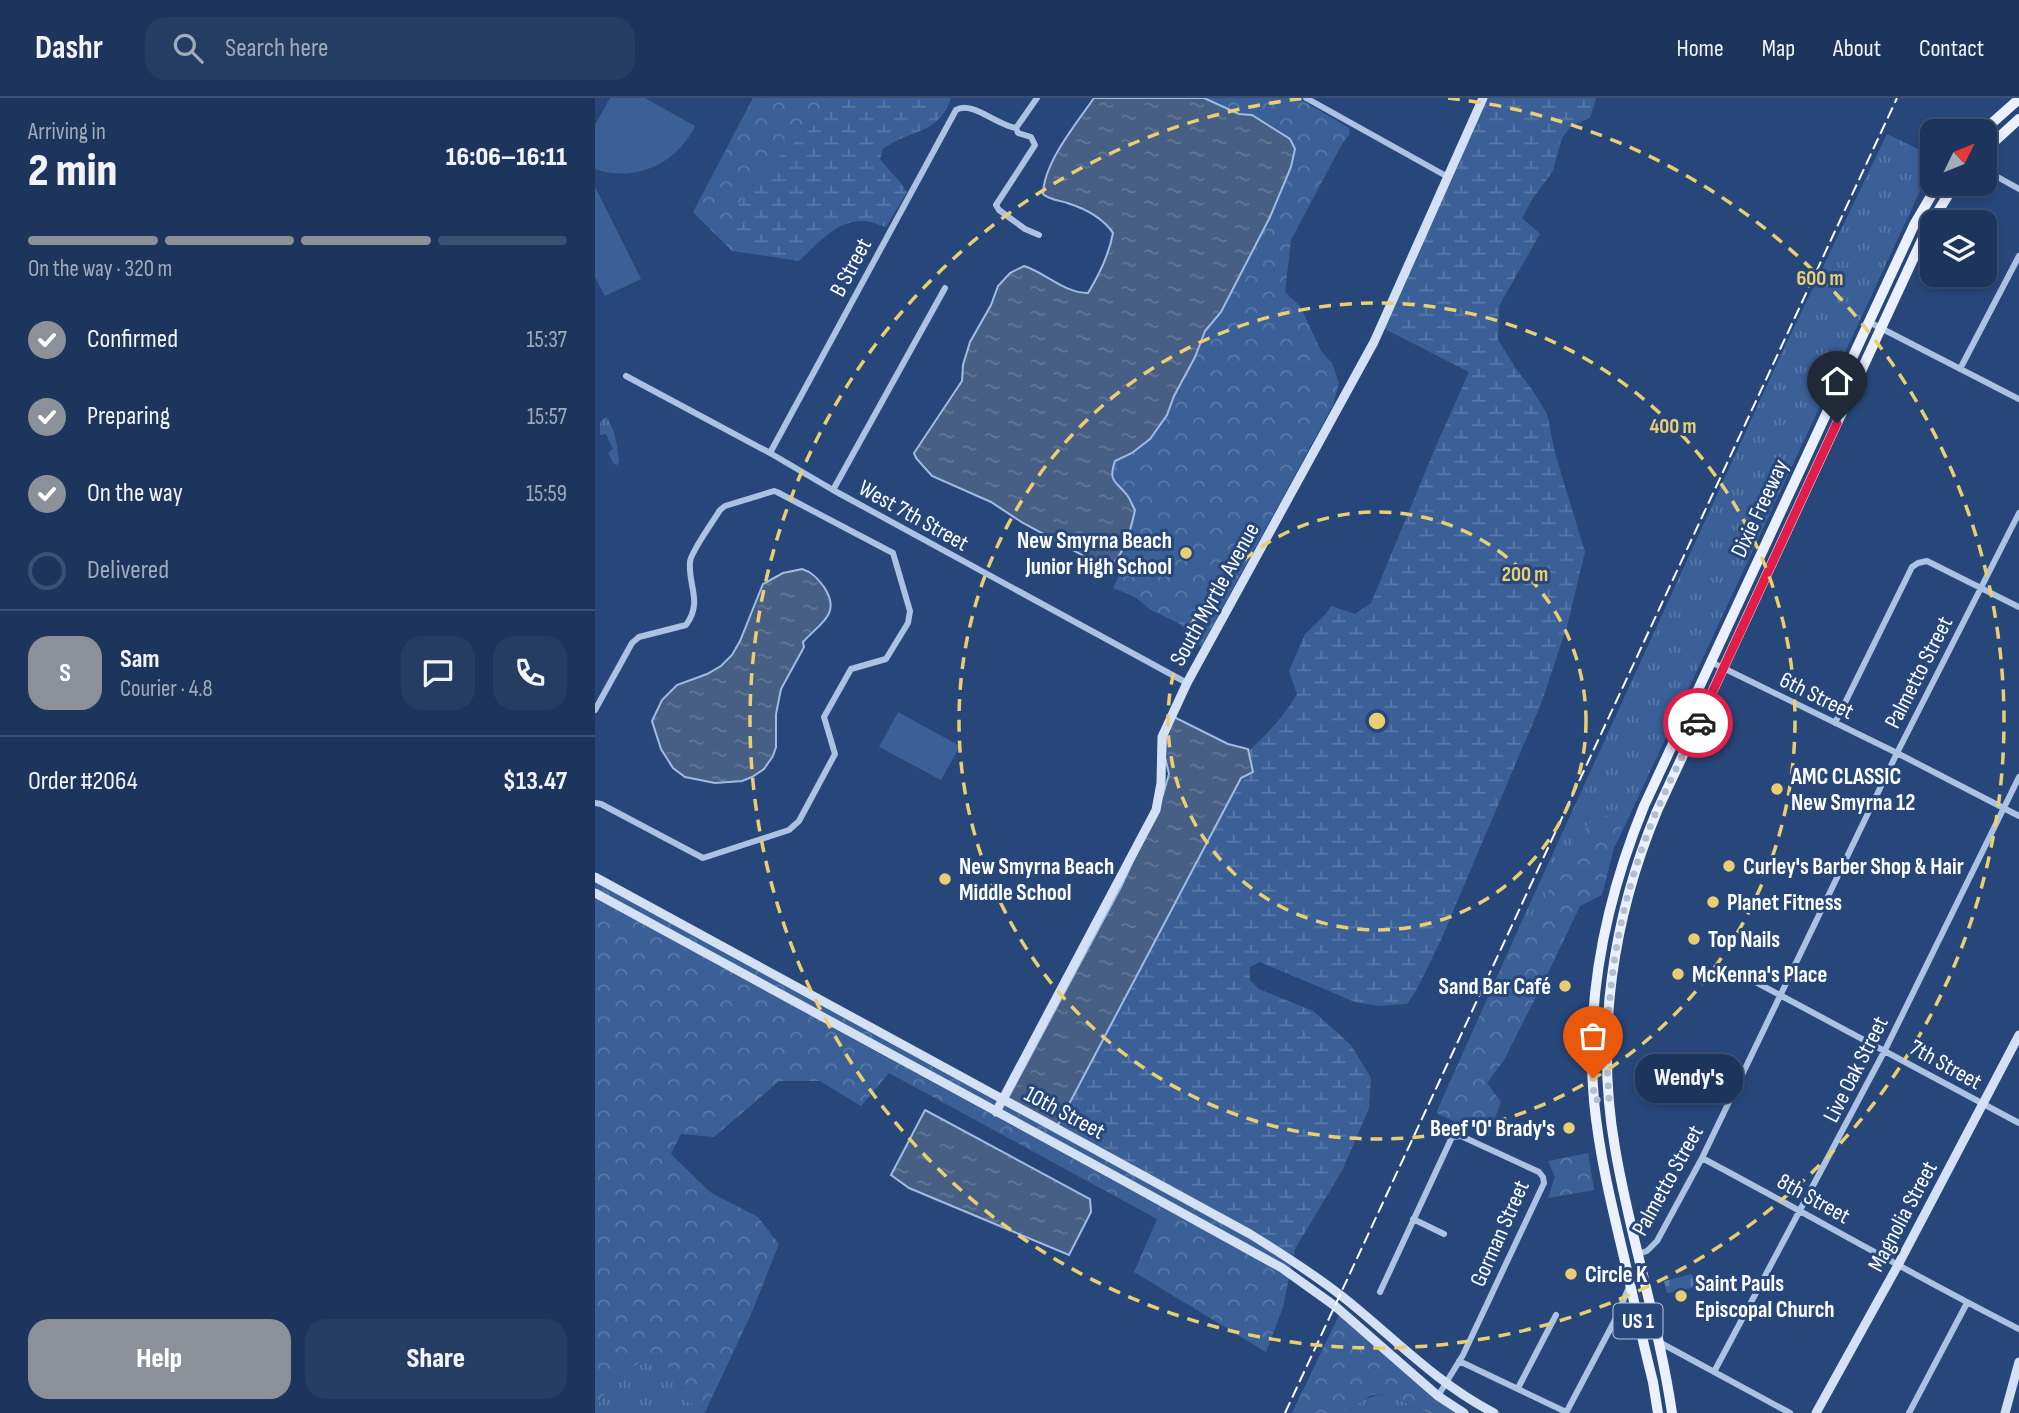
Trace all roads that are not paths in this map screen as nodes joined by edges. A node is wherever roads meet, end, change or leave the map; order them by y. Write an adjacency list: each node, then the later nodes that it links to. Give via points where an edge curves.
1 (1037, 98): 7 (street)
2 (1305, 98): 10 (street)
3 (1483, 98): 10 (street, South Myrtle Avenue)
4 (2019, 99): 5 (main road)
5 (1996, 119)
6 (2019, 119): 8 (main road)
7 (1016, 128): 14 (street, via 1035,145 996,205); 22 (street, B Street, via 968,107 960,107 950,118)
8 (1997, 139)
9 (1997, 176): 11 (street)
10 (1448, 177): 31 (street, South Myrtle Avenue, via 1374,342)
11 (2019, 188)
12 (1931, 196): 17 (main road, Dixie Freeway / US 1)
13 (1947, 196): 18 (main road, Dixie Freeway / US 1)
14 (1039, 235)
15 (2019, 256): 19 (street)
16 (945, 288): 24 (street)
17 (1869, 322): 18 (street); 23 (main road, Dixie Freeway / US 1)
18 (1882, 327): 19 (street); 25 (main road, Dixie Freeway / US 1)
19 (1960, 369): 21 (street)
20 (626, 376): 22 (street, West 7th Street)
21 (2019, 399)
22 (770, 453): 24 (street, West 7th Street)
23 (1792, 489): 25 (street); 29 (main road, Dixie Freeway / US 1)
24 (833, 490): 31 (street, West 7th Street)
25 (1804, 494): 30 (main road, Dixie Freeway / US 1)
26 (2019, 513): 27 (street, Palmetto Street)
27 (1981, 588): 28 (street); 33 (street, via 1927,561 1912,568); 34 (street, Palmetto Street)
28 (2019, 607)
29 (1711, 662): 30 (street, 6th Street); 36 (main road, US 1)
30 (1723, 668): 33 (street, 6th Street); 37 (main road, US 1)
31 (1187, 682): 52 (street, South Myrtle Avenue, via 1162,737 1156,810)
32 (595, 710): 38 (street, via 632,643 690,620 695,604 689,559 725,506 774,491 893,553 910,611 908,623 886,659 851,670 824,717 835,754 799,821 789,830 703,858)
33 (1835, 723): 34 (street, 6th Street)
34 (1897, 753): 39 (street, 6th Street); 46 (street, Palmetto Street)
35 (2019, 777): 39 (street, Live Oak Street)
36 (1655, 782): 37 (street); 43 (main road, US 1)
37 (1668, 787): 44 (main road, US 1)
38 (595, 803)
39 (2003, 808): 40 (street, 6th Street); 48 (street, Live Oak Street)
40 (2019, 816)
41 (595, 877): 52 (street, 10th Street)
42 (595, 893): 55 (street, 10th Street)
43 (1611, 905): 44 (street); 50 (main road, US 1, via 1597,979)
44 (1624, 911): 49 (main road, US 1, via 1611,984)
45 (1735, 971): 46 (street, 7th Street)
46 (1782, 994): 48 (street, 7th Street); 57 (street, Palmetto Street)
47 (2019, 1035): 54 (street, Magnolia Street)
48 (1885, 1050): 54 (street, 7th Street); 58 (street, Live Oak Street)
49 (1607, 1051): 50 (street); 51 (main road, US 1)
50 (1592, 1052): 53 (main road, US 1)
51 (1609, 1099): 53 (street); 62 (main road, US 1)
52 (1003, 1100): 55 (street, South Myrtle Avenue); 65 (street, 10th Street, via 1250,1234)
53 (1594, 1100): 60 (main road, US 1)
54 (1982, 1104): 56 (street, 7th Street); 64 (street, Magnolia Street)
55 (996, 1112): 68 (street, 10th Street)
56 (2019, 1123)
57 (1702, 1158): 58 (street, 8th Street); 62 (street, Palmetto Street, via 1657,1241)
58 (1801, 1210): 64 (street, 8th Street); 80 (street, Live Oak Street)
59 (1413, 1219): 61 (street); 69 (street, Gorman Street); 78 (street, Gorman Street, via 1452,1137 1461,1136 1543,1177)
60 (1617, 1230): 62 (main road); 63 (main road, US 1)
61 (1444, 1234)
62 (1638, 1254): 66 (main road, US 1)
63 (1624, 1259): 66 (main road); 67 (main road, US 1)
64 (1898, 1265): 70 (street, 8th Street); 90 (street, Magnolia Street)
65 (1315, 1275): 68 (street); 72 (street, 10th Street)
66 (1643, 1278): 77 (main road, US 1)
67 (1630, 1285): 73 (street); 76 (main road, US 1)
68 (1309, 1287): 74 (street, 10th Street)
69 (1380, 1292)
70 (1967, 1303): 75 (street, 8th Street); 91 (street)
71 (1556, 1315): 82 (street)
72 (1365, 1316): 74 (street); 81 (street, 10th Street)
73 (1615, 1320): 76 (street); 86 (street)
74 (1357, 1326): 83 (street, 10th Street)
75 (2019, 1329)
76 (1641, 1334): 87 (main road, US 1)
77 (1658, 1342): 80 (street); 88 (main road, US 1)
78 (1459, 1361): 81 (street, Gorman Street); 82 (street)
79 (2019, 1362): 92 (street)
80 (1714, 1372): 89 (street)
81 (1446, 1382): 83 (street, Gorman Street); 85 (street, 10th Street)
82 (1518, 1388): 86 (street)
83 (1438, 1396): 84 (street, 10th Street)
84 (1464, 1413)
85 (1494, 1413)
86 (1566, 1413)
87 (1658, 1413)
88 (1672, 1413)
89 (1790, 1413)
90 (1816, 1413)
91 (1909, 1413)
92 (2005, 1413)

